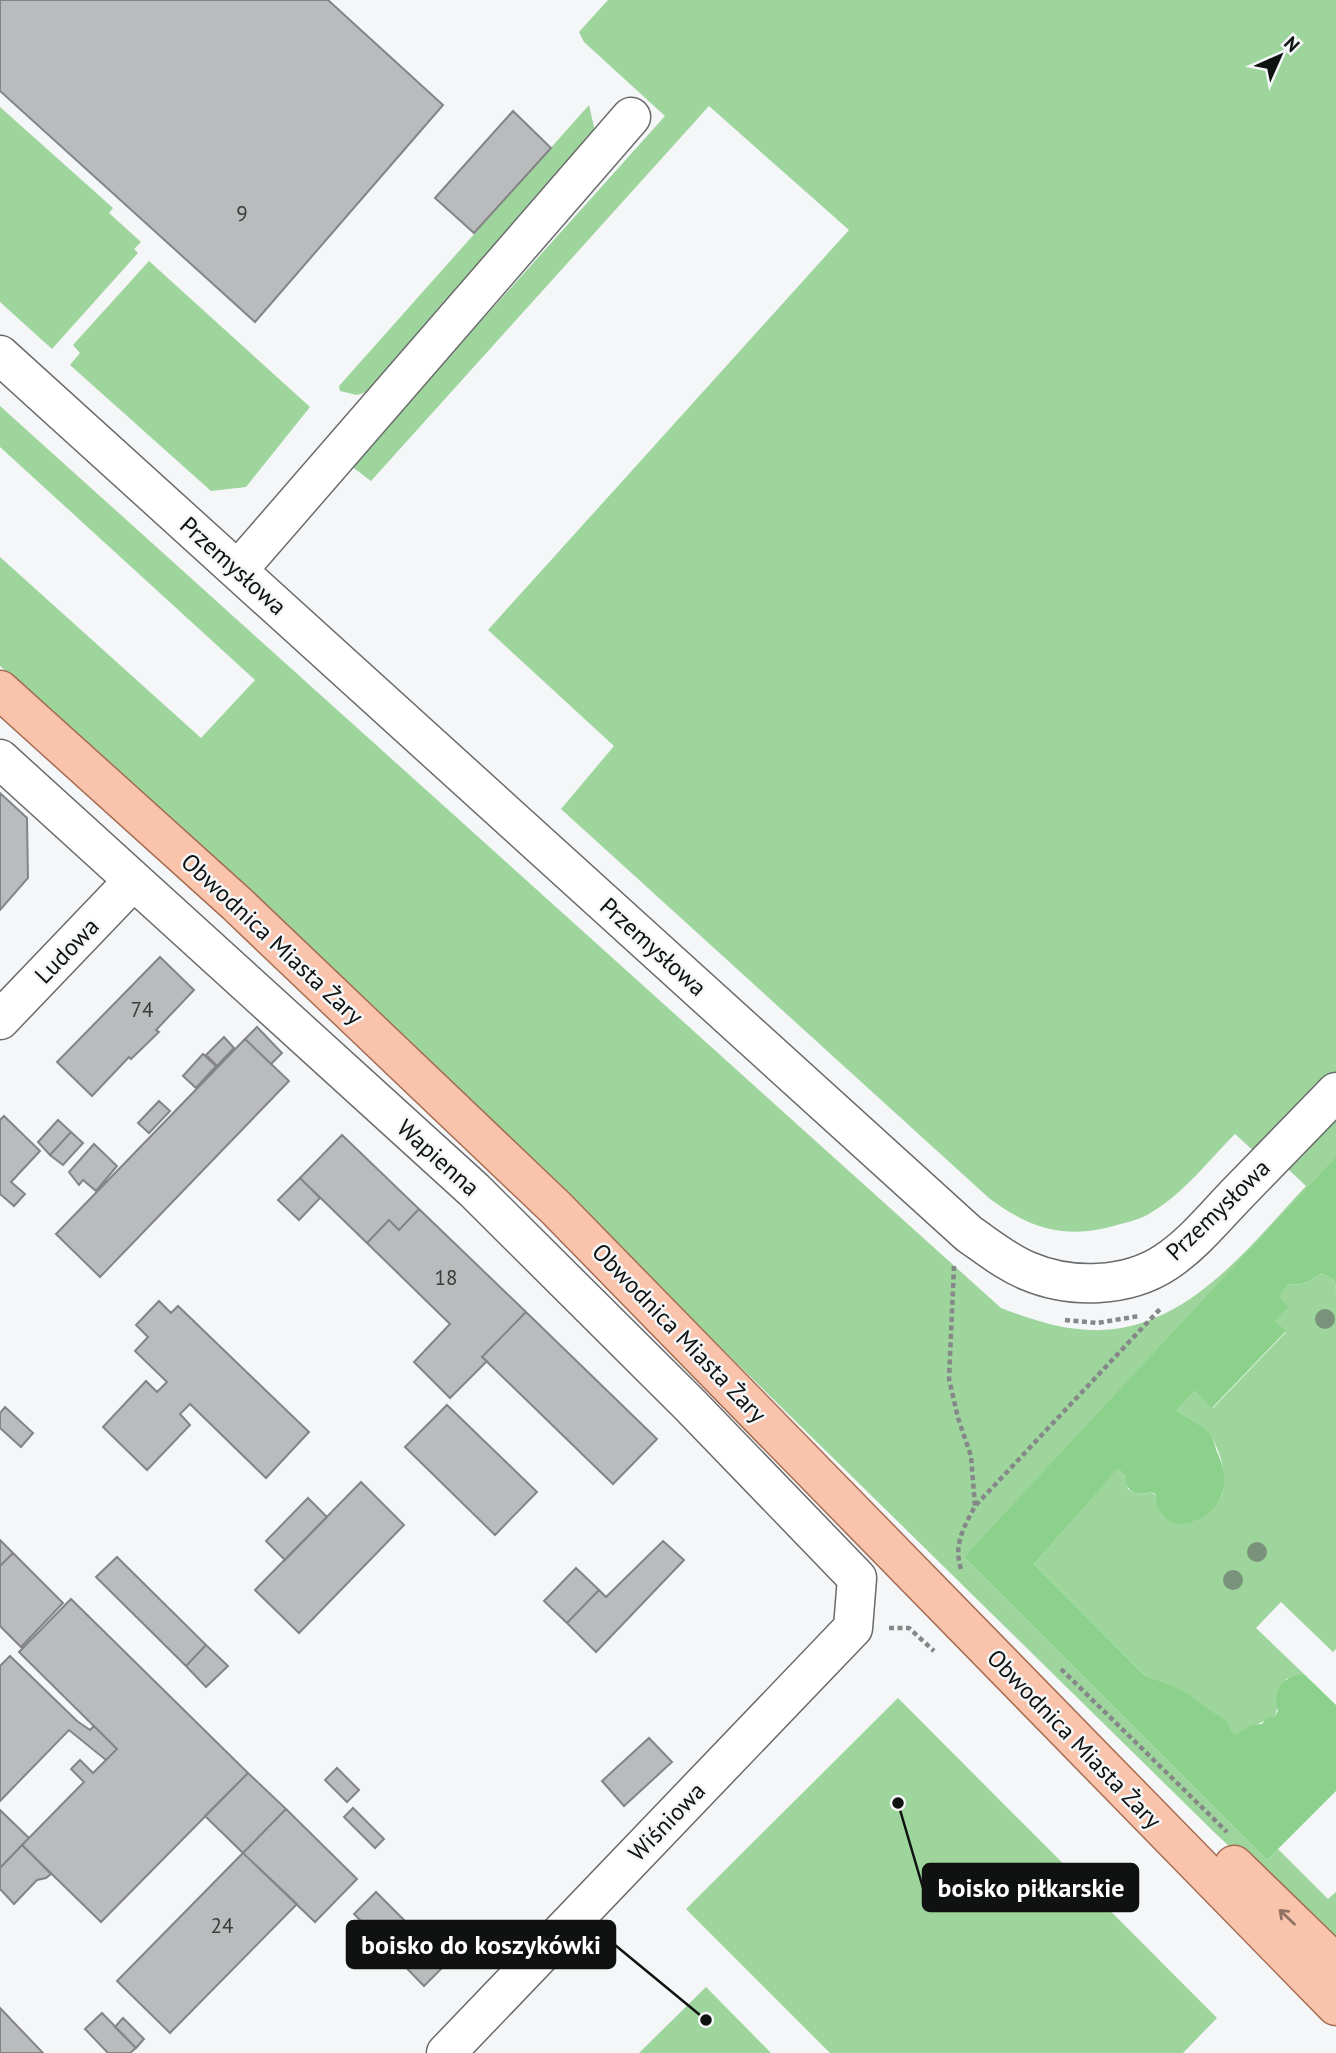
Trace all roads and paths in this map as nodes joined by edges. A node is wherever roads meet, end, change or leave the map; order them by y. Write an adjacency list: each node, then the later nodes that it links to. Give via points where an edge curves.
1 (631, 117): 3 (street)
2 (0, 355): 3 (street, Przemysłowa)
3 (238, 570): 8 (street, Przemysłowa, via 969,1234 1029,1271 1065,1281 1100,1283 1125,1279 1166,1262 1196,1237)
4 (0, 690): 15 (main road, Obwodnica Miasta Żary, via 236,903 556,1208)
5 (0, 759): 6 (street, Wapienna)
6 (133, 881): 7 (street, Ludowa); 13 (street, Wapienna, via 474,1190)
7 (0, 1020)
8 (1336, 1092)
9 (954, 1264): 11 (path, via 949,1379 971,1456)
10 (1161, 1308): 11 (path)
11 (975, 1506): 12 (path, via 958,1541)
12 (962, 1571)
13 (857, 1578): 19 (street, Wiśniowa, via 853,1628)
14 (1057, 1665): 16 (path)
15 (1036, 1701): 17 (main road, one-way to 15, via 1189,1822); 18 (main road, Obwodnica Miasta Żary)
16 (1229, 1834)
17 (1336, 1964)
18 (1335, 2004)
19 (446, 2053)

